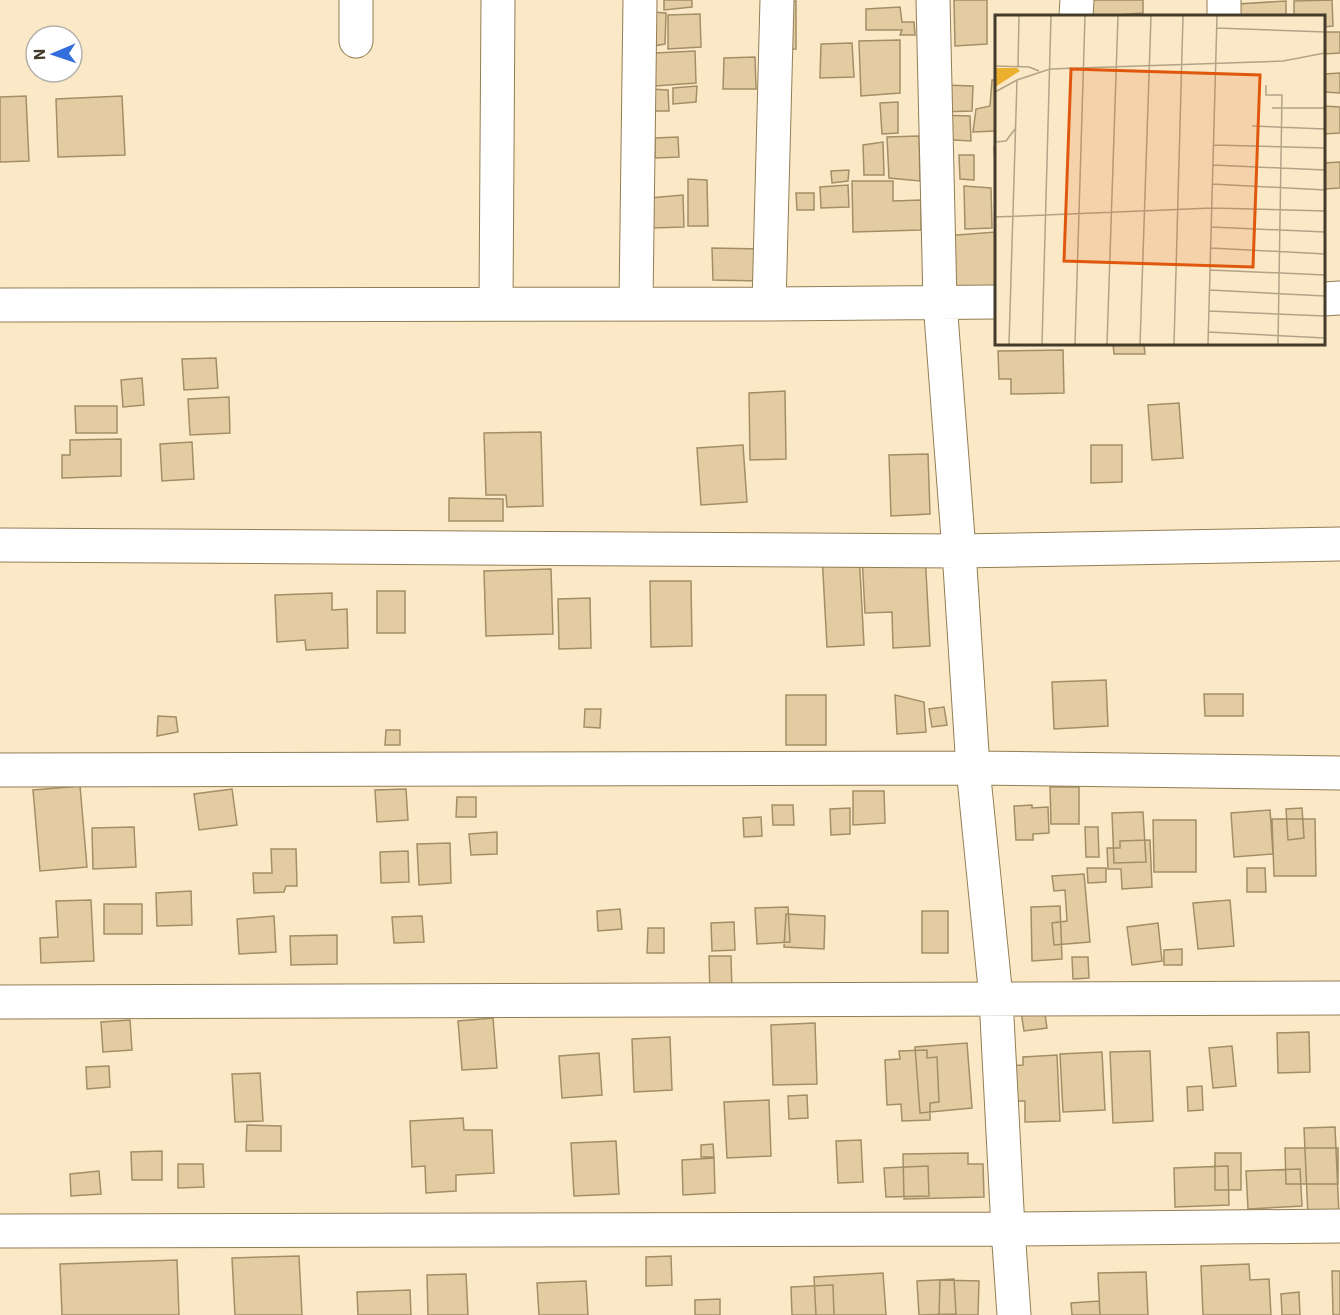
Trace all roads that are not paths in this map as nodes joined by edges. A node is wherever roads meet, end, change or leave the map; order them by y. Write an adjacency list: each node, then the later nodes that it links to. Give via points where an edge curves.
1 (356, 0): 8 (street)
2 (498, 0): 14 (street)
3 (640, 0): 13 (street)
4 (777, 0): 15 (street)
5 (933, 0): 11 (street)
6 (1077, 0): 7 (street)
7 (1076, 15)
8 (356, 41)
9 (1340, 298): 10 (street)
10 (1325, 299)
11 (940, 302): 12 (street); 15 (street); 19 (street)
12 (995, 302)
13 (636, 303): 14 (street); 15 (street)
14 (496, 304): 16 (street)
15 (769, 304)
16 (0, 306)
17 (1340, 544): 19 (street)
18 (0, 545): 19 (street)
19 (959, 551): 20 (street)
20 (973, 768): 21 (street); 22 (street); 23 (street)
21 (0, 770)
22 (1340, 773)
23 (996, 998): 24 (street); 25 (street); 27 (street)
24 (1340, 998)
25 (0, 1002)
26 (1340, 1226): 27 (street)
27 (1008, 1229): 28 (street); 29 (street)
28 (0, 1231)
29 (1014, 1315)

